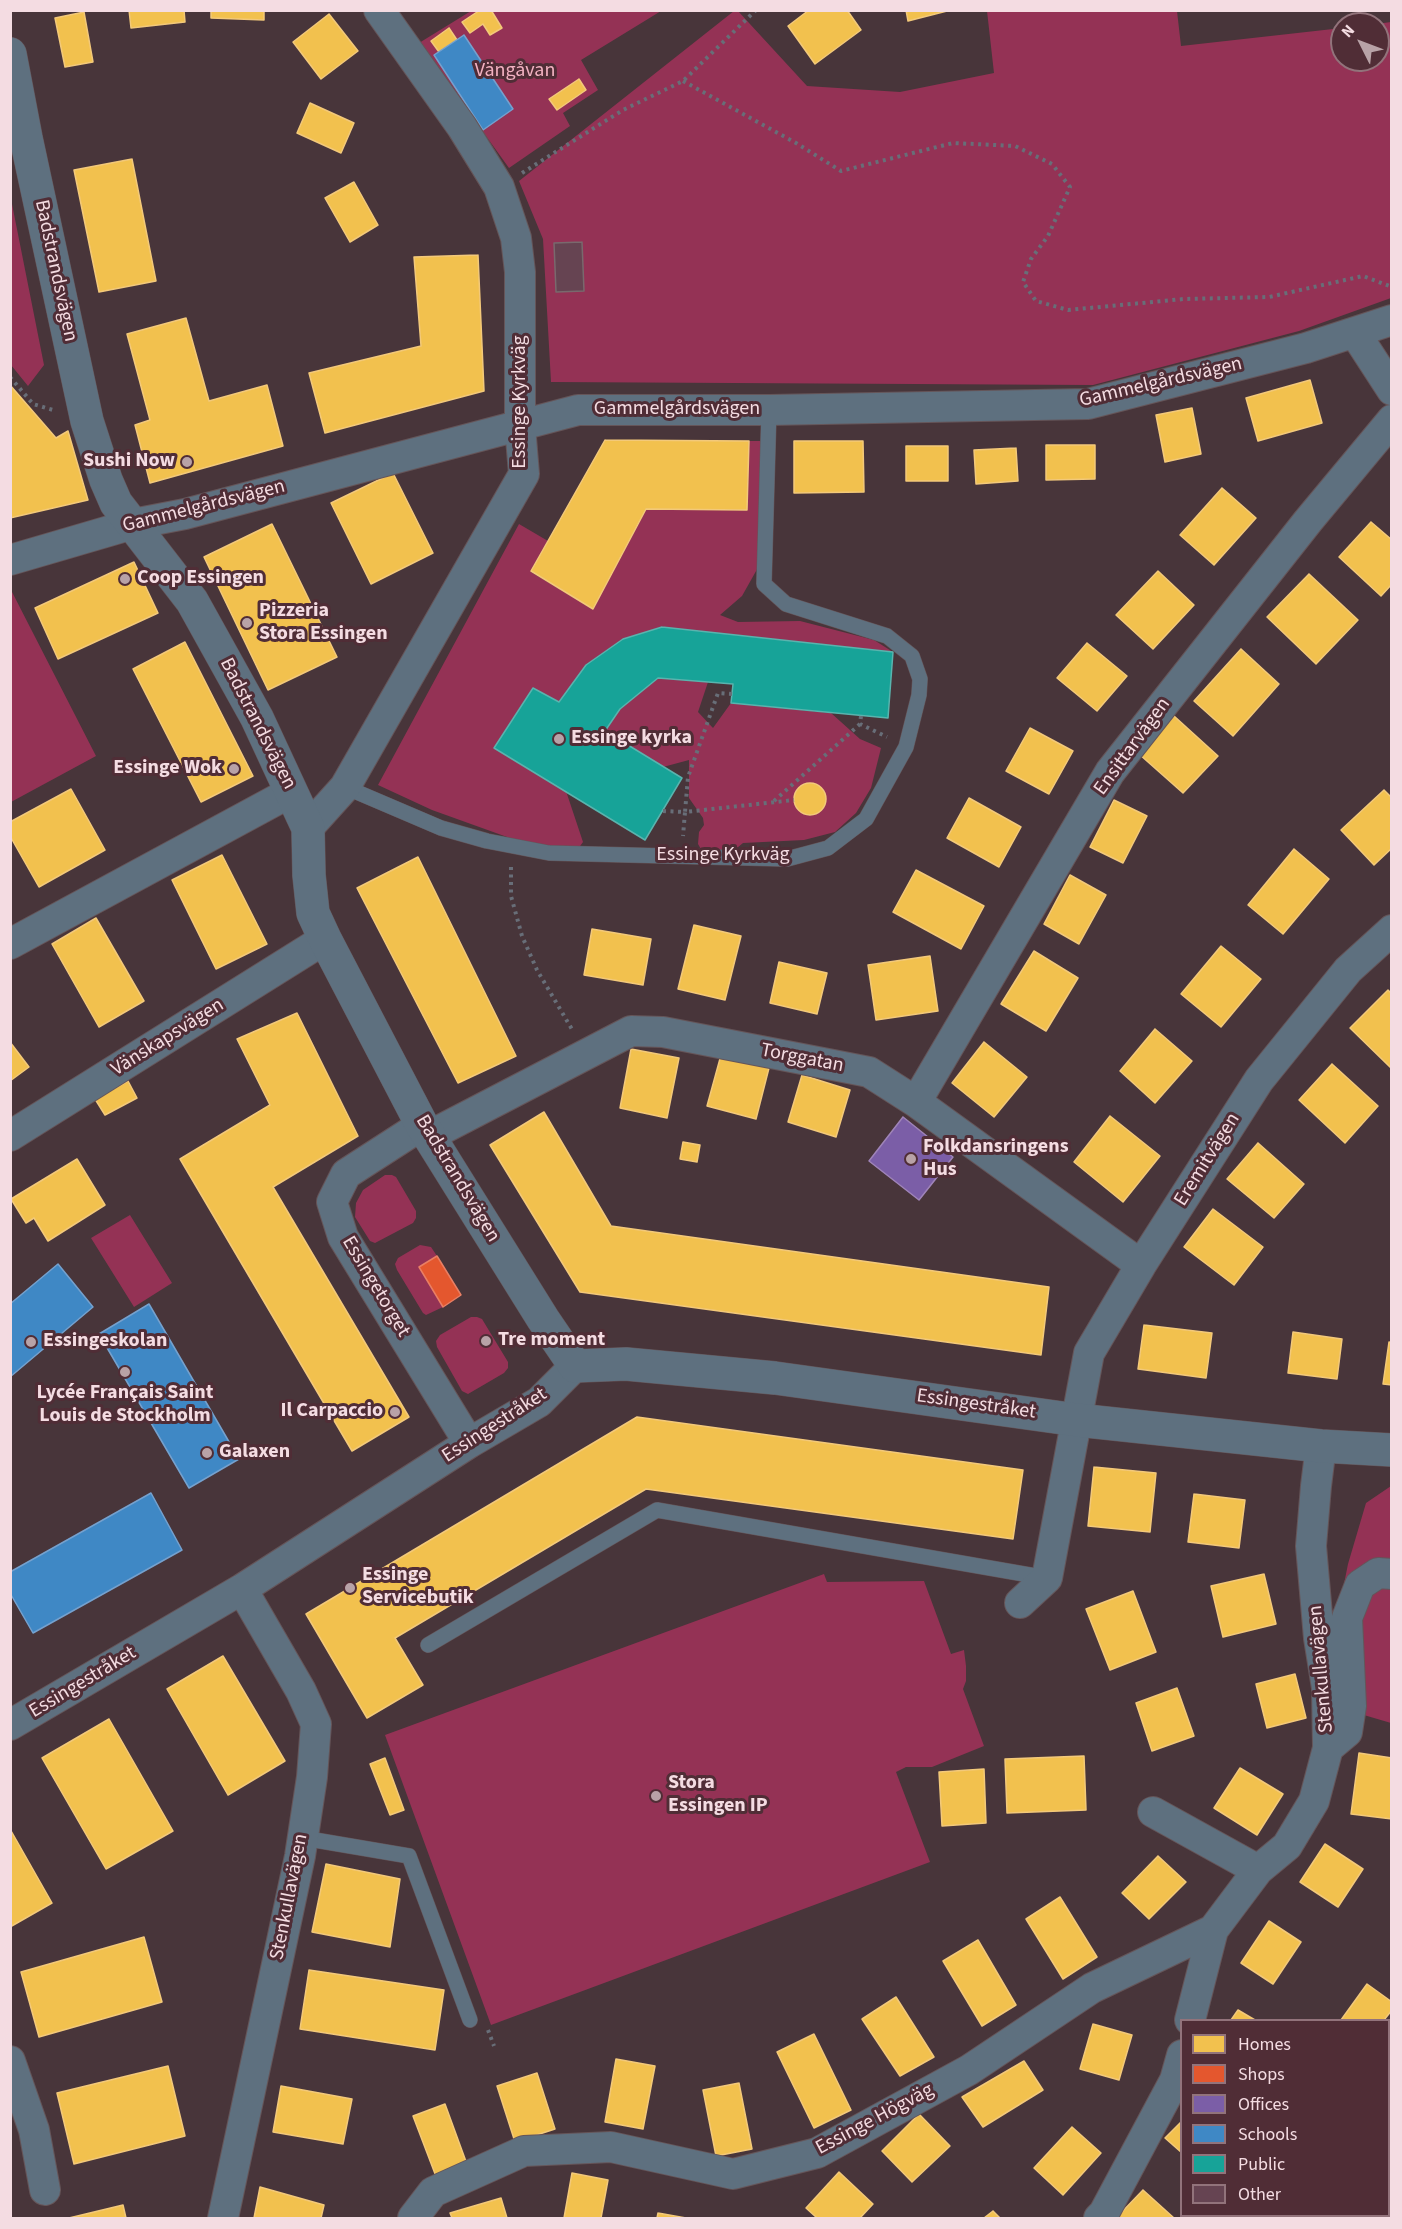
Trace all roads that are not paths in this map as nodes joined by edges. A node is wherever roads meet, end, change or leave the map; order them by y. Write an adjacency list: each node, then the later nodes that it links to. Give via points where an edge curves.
1 (379, 10): 8 (street, Essinge Kyrkväg, via 500,187 516,238 520,272)
2 (10, 54): 9 (street, Badstrandsvägen, via 87,421 116,503)
3 (1392, 320): 4 (street, Gammelgårdsvägen)
4 (1355, 333): 5 (street); 6 (street, Gammelgårdsvägen, via 1088,404)
5 (1392, 390)
6 (769, 410): 8 (street, Gammelgårdsvägen, via 578,410); 11 (lane, Essinge Kyrkväg, via 764,584 786,604 887,636 912,656 920,679 906,747 866,819 828,848 787,860 549,853 441,828)
7 (1392, 420): 17 (street, Ensittarvägen, via 1110,772)
8 (520, 426): 9 (street, Gammelgårdsvägen, via 185,514); 11 (street, Essinge Kyrkväg, via 524,474)
9 (133, 524): 10 (street, Gammelgårdsvägen); 12 (street, Badstrandsvägen, via 192,601)
10 (10, 560)
11 (345, 787): 13 (street, Essinge Kyrkväg)
12 (291, 792): 13 (street, Badstrandsvägen); 16 (street)
13 (308, 828): 15 (street, Badstrandsvägen, via 313,913)
14 (1392, 930): 20 (street, Eremitvägen, via 1348,970 1259,1080)
15 (325, 939): 18 (street, Badstrandsvägen); 19 (street, Vänskapsvägen)
16 (10, 944)
17 (916, 1102): 18 (street, Torggatan, via 868,1072 663,1032 631,1031); 20 (street, Torggatan)
18 (426, 1131): 21 (street, Badstrandsvägen); 23 (street, Essingetorget, via 346,1174 332,1202 343,1238)
19 (10, 1136)
20 (1141, 1264): 22 (street, Eremitvägen, via 1089,1353)
21 (575, 1366): 22 (street, Essingestråket, via 626,1364 775,1378); 23 (street, Essingestråket, via 539,1402)
22 (1077, 1420): 24 (street, Essingestråket); 27 (street)
23 (469, 1443): 28 (street, Essingestråket)
24 (1321, 1446): 25 (street, Essingestråket); 32 (street, Stenkullavägen, via 1311,1546 1327,1688)
25 (1392, 1450)
26 (1392, 1574): 32 (street, via 1378,1573 1360,1585 1347,1618 1351,1706 1347,1732)
27 (1047, 1578): 29 (street); 30 (lane, via 657,1510)
28 (242, 1589): 31 (street, Essingestråket); 34 (street, Stenkullavägen, via 316,1724)
29 (1020, 1603)
30 (428, 1645)
31 (10, 1725)
32 (1329, 1748): 35 (street, Stenkullavägen, via 1314,1801 1287,1846)
33 (1153, 1812): 35 (street)
34 (303, 1838): 38 (lane, via 409,1856); 42 (street, Stenkullavägen)
35 (1258, 1870): 36 (street, Stenkullavägen)
36 (1213, 1930): 37 (street, Stenkullavägen); 43 (street, Essinge Högväg, via 1092,1988 969,2070 817,2153 733,2174 611,2146 524,2151 433,2192)
37 (1190, 2019)
38 (470, 2020)
39 (10, 2061): 41 (street, via 34,2130)
40 (1180, 2062): 44 (street, via 1175,2080)
41 (45, 2190)
42 (223, 2218)
43 (414, 2218)
44 (1099, 2218)

